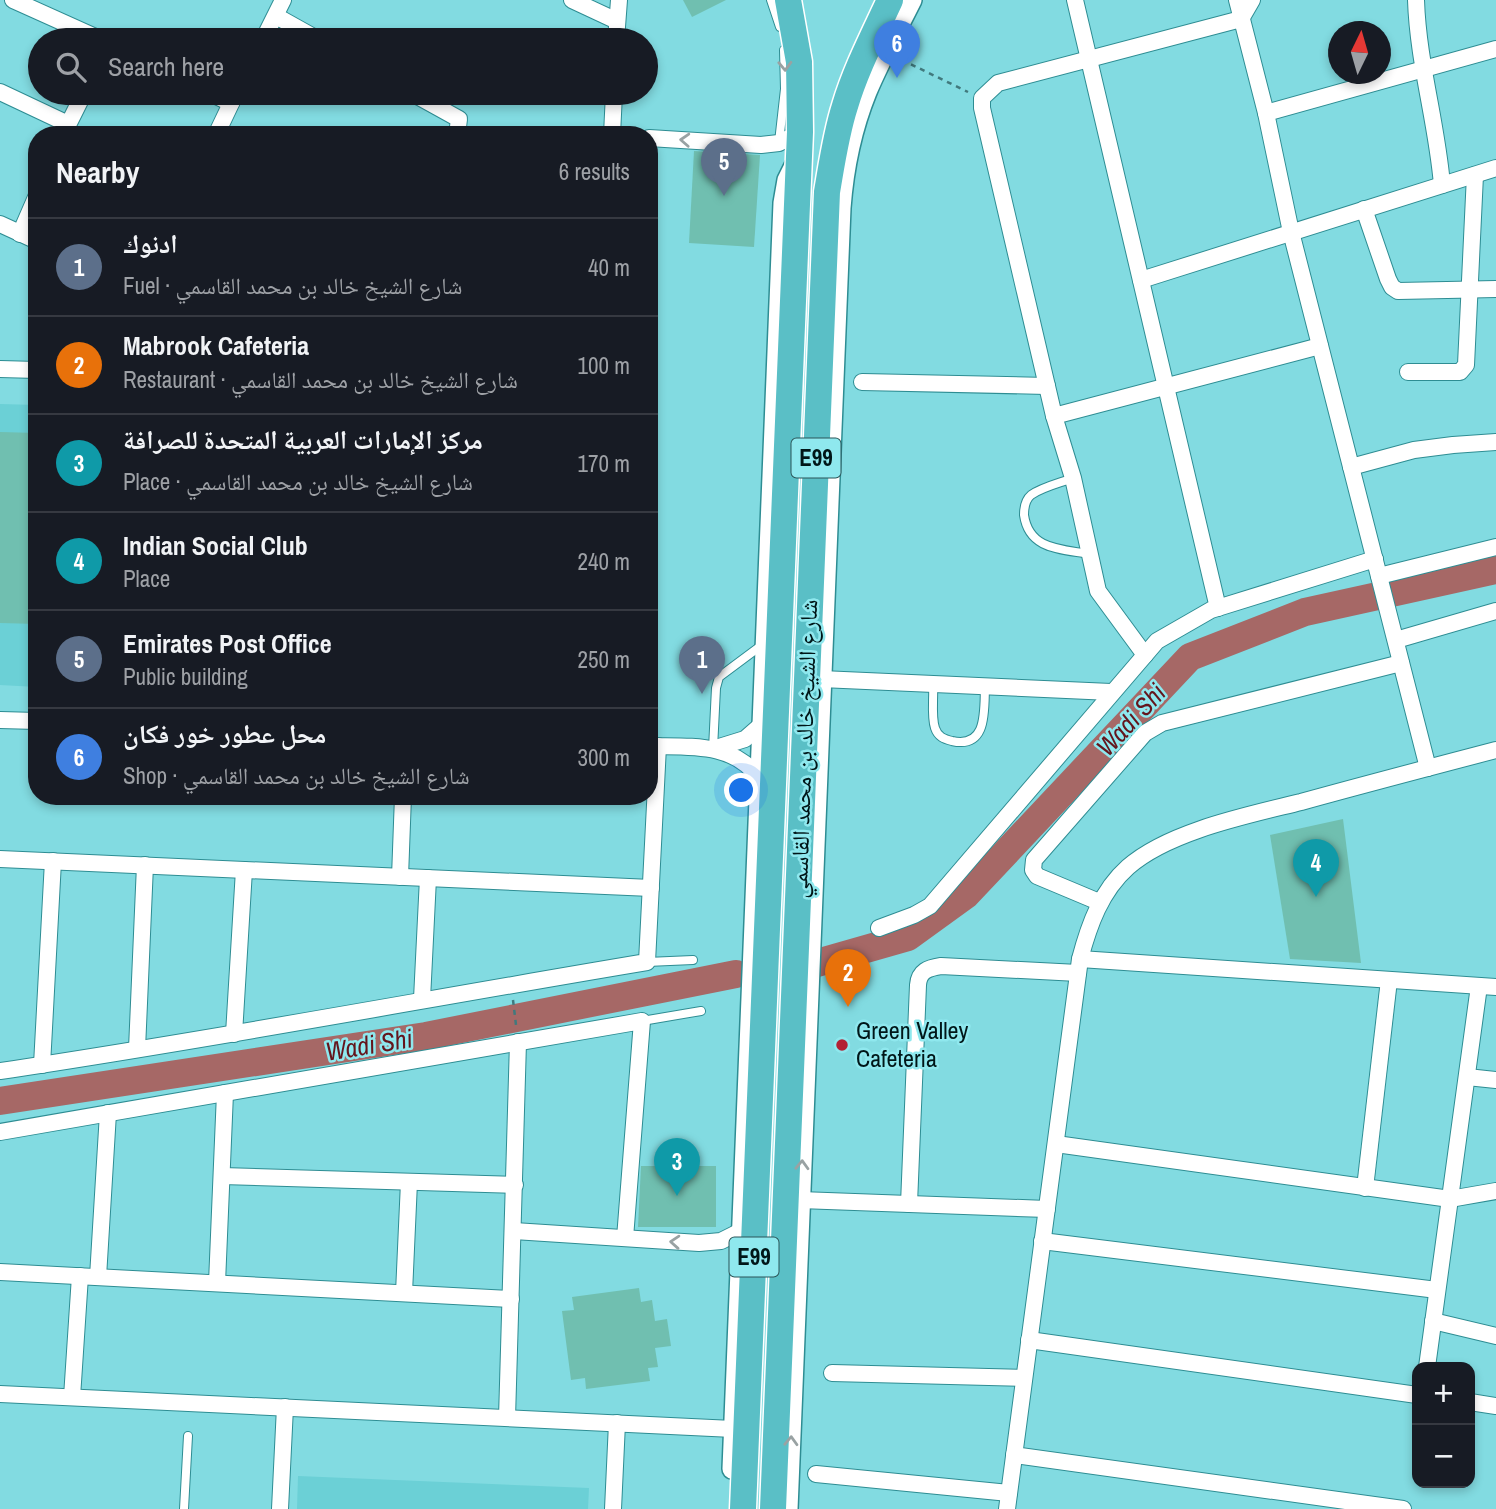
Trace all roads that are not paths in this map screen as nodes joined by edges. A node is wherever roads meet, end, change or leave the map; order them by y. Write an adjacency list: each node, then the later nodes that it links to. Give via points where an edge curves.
1 (13, 0): 15 (street)
2 (572, 0): 14 (street)
3 (618, 0): 14 (street)
4 (771, 0): 35 (lane, one-way to 35, via 781,30)
5 (788, 0): 35 (highway, شارع الشيخ خالد بن محمد القاسمي / E99, via 799,62)
6 (890, 0): 27 (highway, شارع الشيخ خالد بن محمد القاسمي / E99, via 860,65)
7 (912, 0): 27 (street)
8 (1075, 0): 20 (street)
9 (1237, 0): 13 (street)
10 (1252, 0): 13 (street)
11 (1416, 0): 21 (street)
12 (279, 5): 16 (street); 17 (street)
13 (1241, 19): 20 (street); 28 (street)
14 (617, 22): 18 (street)
15 (75, 28)
16 (268, 28)
17 (305, 28)
18 (617, 28)
19 (1496, 49): 21 (street)
20 (1088, 59): 45 (street); 54 (street, via 998,83 982,98)
21 (1424, 70): 28 (street); 38 (street)
22 (0, 92): 29 (street)
23 (78, 105): 30 (street)
24 (231, 105): 31 (street)
25 (434, 105): 32 (street, via 459,119)
26 (613, 105): 33 (street)
27 (852, 108): 48 (highway, شارع الشيخ خالد بن محمد القاسمي / E99, via 834,149 827,192)
28 (1266, 113): 42 (street)
29 (61, 126)
30 (68, 126)
31 (220, 126)
32 (458, 126)
33 (612, 126)
34 (658, 139): 35 (street, one-way to 34)
35 (792, 145): 60 (highway, شارع الشيخ خالد بن محمد القاسمي / E99)
36 (1496, 168): 37 (street)
37 (1475, 175): 38 (street); 47 (street)
38 (1442, 185): 39 (street)
39 (1364, 209): 42 (street); 47 (street, via 1392,287 1406,292)
40 (28, 216): 43 (street)
41 (0, 224): 43 (street)
42 (1291, 232): 45 (street); 49 (street)
43 (20, 234): 44 (street)
44 (28, 237)
45 (1141, 280): 55 (street)
46 (1496, 289): 47 (street)
47 (1471, 290): 52 (street, via 1464,369)
48 (829, 297): 71 (street); 82 (highway, شارع الشيخ خالد بن محمد القاسمي / E99)
49 (1320, 346): 55 (street); 58 (street)
50 (0, 369): 51 (street)
51 (28, 370)
52 (1408, 372)
53 (862, 382): 54 (street)
54 (1047, 386): 56 (street)
55 (1166, 386): 56 (street); 65 (street)
56 (1054, 416): 59 (street)
57 (1496, 442): 58 (street, via 1414,450)
58 (1351, 467): 63 (street)
59 (1073, 478): 62 (street); 62 (lane, via 1030,496 1023,507 1026,525 1034,539)
60 (777, 506): 68 (street); 93 (highway, شارع الشيخ خالد بن محمد القاسمي / E99)
61 (1496, 547): 64 (street)
62 (1089, 554): 69 (street, via 1098,591)
63 (1375, 559): 64 (street); 65 (street)
64 (1379, 576): 67 (street)
65 (1218, 608): 69 (street, via 1157,642)
66 (1496, 611): 67 (street)
67 (1394, 633): 70 (street)
68 (764, 644): 77 (street); 79 (lane, via 719,677)
69 (1145, 655): 74 (street)
70 (1401, 663): 81 (street); 94 (street, via 1162,723 1145,733 1034,860 1037,876)
71 (821, 679): 72 (street); 82 (street)
72 (933, 684): 73 (street); 73 (lane, via 935,729 941,738 955,742 968,742 977,735 983,722)
73 (985, 686): 74 (street)
74 (1111, 692): 95 (street, via 930,906)
75 (0, 720): 76 (street)
76 (28, 721)
77 (761, 725): 79 (street, via 745,739); 83 (street)
78 (658, 746): 79 (street)
79 (713, 749): 83 (street, via 735,755)
80 (1496, 750): 81 (street)
81 (1428, 768): 94 (street, via 1188,835 1127,867)
82 (810, 769): 122 (street, one-way to 82); 159 (highway, شارع الشيخ خالد بن محمد القاسمي / E99, via 797,926)
83 (759, 778): 93 (street)
84 (403, 805): 90 (street)
85 (653, 805): 92 (street)
86 (0, 859): 87 (street)
87 (53, 862): 88 (street); 108 (street)
88 (145, 866): 89 (street); 107 (street)
89 (244, 870): 90 (street); 105 (street)
90 (400, 877): 91 (street)
91 (428, 878): 92 (street); 102 (street)
92 (652, 888): 97 (street)
93 (762, 888): 126 (street); 154 (highway, شارع الشيخ خالد بن محمد القاسمي / E99, via 767,924)
94 (1100, 902): 98 (street, via 1088,927)
95 (879, 928)
96 (693, 960): 97 (lane)
97 (647, 962): 102 (street)
98 (1079, 966): 99 (street); 115 (street); 123 (street, via 941,966 923,972 918,985)
99 (1389, 980): 100 (street); 119 (street)
100 (1479, 986): 101 (street); 110 (street)
101 (1496, 987)
102 (422, 999): 105 (street)
103 (701, 1011): 104 (lane)
104 (642, 1021): 106 (street); 127 (street)
105 (234, 1034): 107 (street)
106 (517, 1038): 112 (street); 118 (street)
107 (138, 1049): 108 (street)
108 (42, 1065): 109 (street)
109 (0, 1071)
110 (1467, 1077): 111 (street); 121 (street)
111 (1496, 1080)
112 (225, 1093): 113 (street); 116 (street)
113 (108, 1113): 114 (street); 131 (street)
114 (0, 1132)
115 (1056, 1144): 119 (street); 124 (street)
116 (222, 1176): 117 (street); 132 (street)
117 (409, 1182): 118 (street); 134 (street)
118 (515, 1185): 125 (street)
119 (1365, 1188): 121 (street)
120 (1496, 1191): 121 (street)
121 (1450, 1199): 133 (street)
122 (800, 1200): 123 (street); 160 (street, one-way to 122)
123 (909, 1204): 124 (street)
124 (1047, 1209): 128 (street)
125 (514, 1231): 127 (street); 135 (street)
126 (741, 1231): 127 (street, one-way to 127, via 710,1243); 150 (street)
127 (625, 1238)
128 (1042, 1241): 133 (street); 138 (street)
129 (0, 1272): 130 (street)
130 (80, 1276): 131 (street); 144 (street)
131 (98, 1277): 132 (street)
132 (217, 1283): 134 (street)
133 (1437, 1290): 136 (street)
134 (404, 1293): 135 (street)
135 (511, 1299): 148 (street)
136 (1433, 1321): 137 (street); 139 (street)
137 (1496, 1336)
138 (1029, 1339): 141 (street); 143 (street)
139 (1428, 1362)
140 (832, 1373): 141 (street)
141 (1024, 1378): 152 (street)
142 (0, 1394): 144 (street)
143 (1412, 1394)
144 (72, 1397): 147 (street)
145 (1475, 1403): 146 (street)
146 (1496, 1406)
147 (285, 1407): 148 (street); 157 (street)
148 (507, 1418): 149 (street)
149 (617, 1423): 150 (street); 158 (street)
150 (733, 1429): 154 (street)
151 (188, 1436): 156 (lane)
152 (1014, 1455): 155 (street); 161 (street)
153 (816, 1474): 155 (street)
154 (741, 1491)
155 (1008, 1501)
156 (184, 1509)
157 (280, 1509)
158 (612, 1509)
159 (773, 1509)
160 (788, 1509)
161 (1403, 1509)

